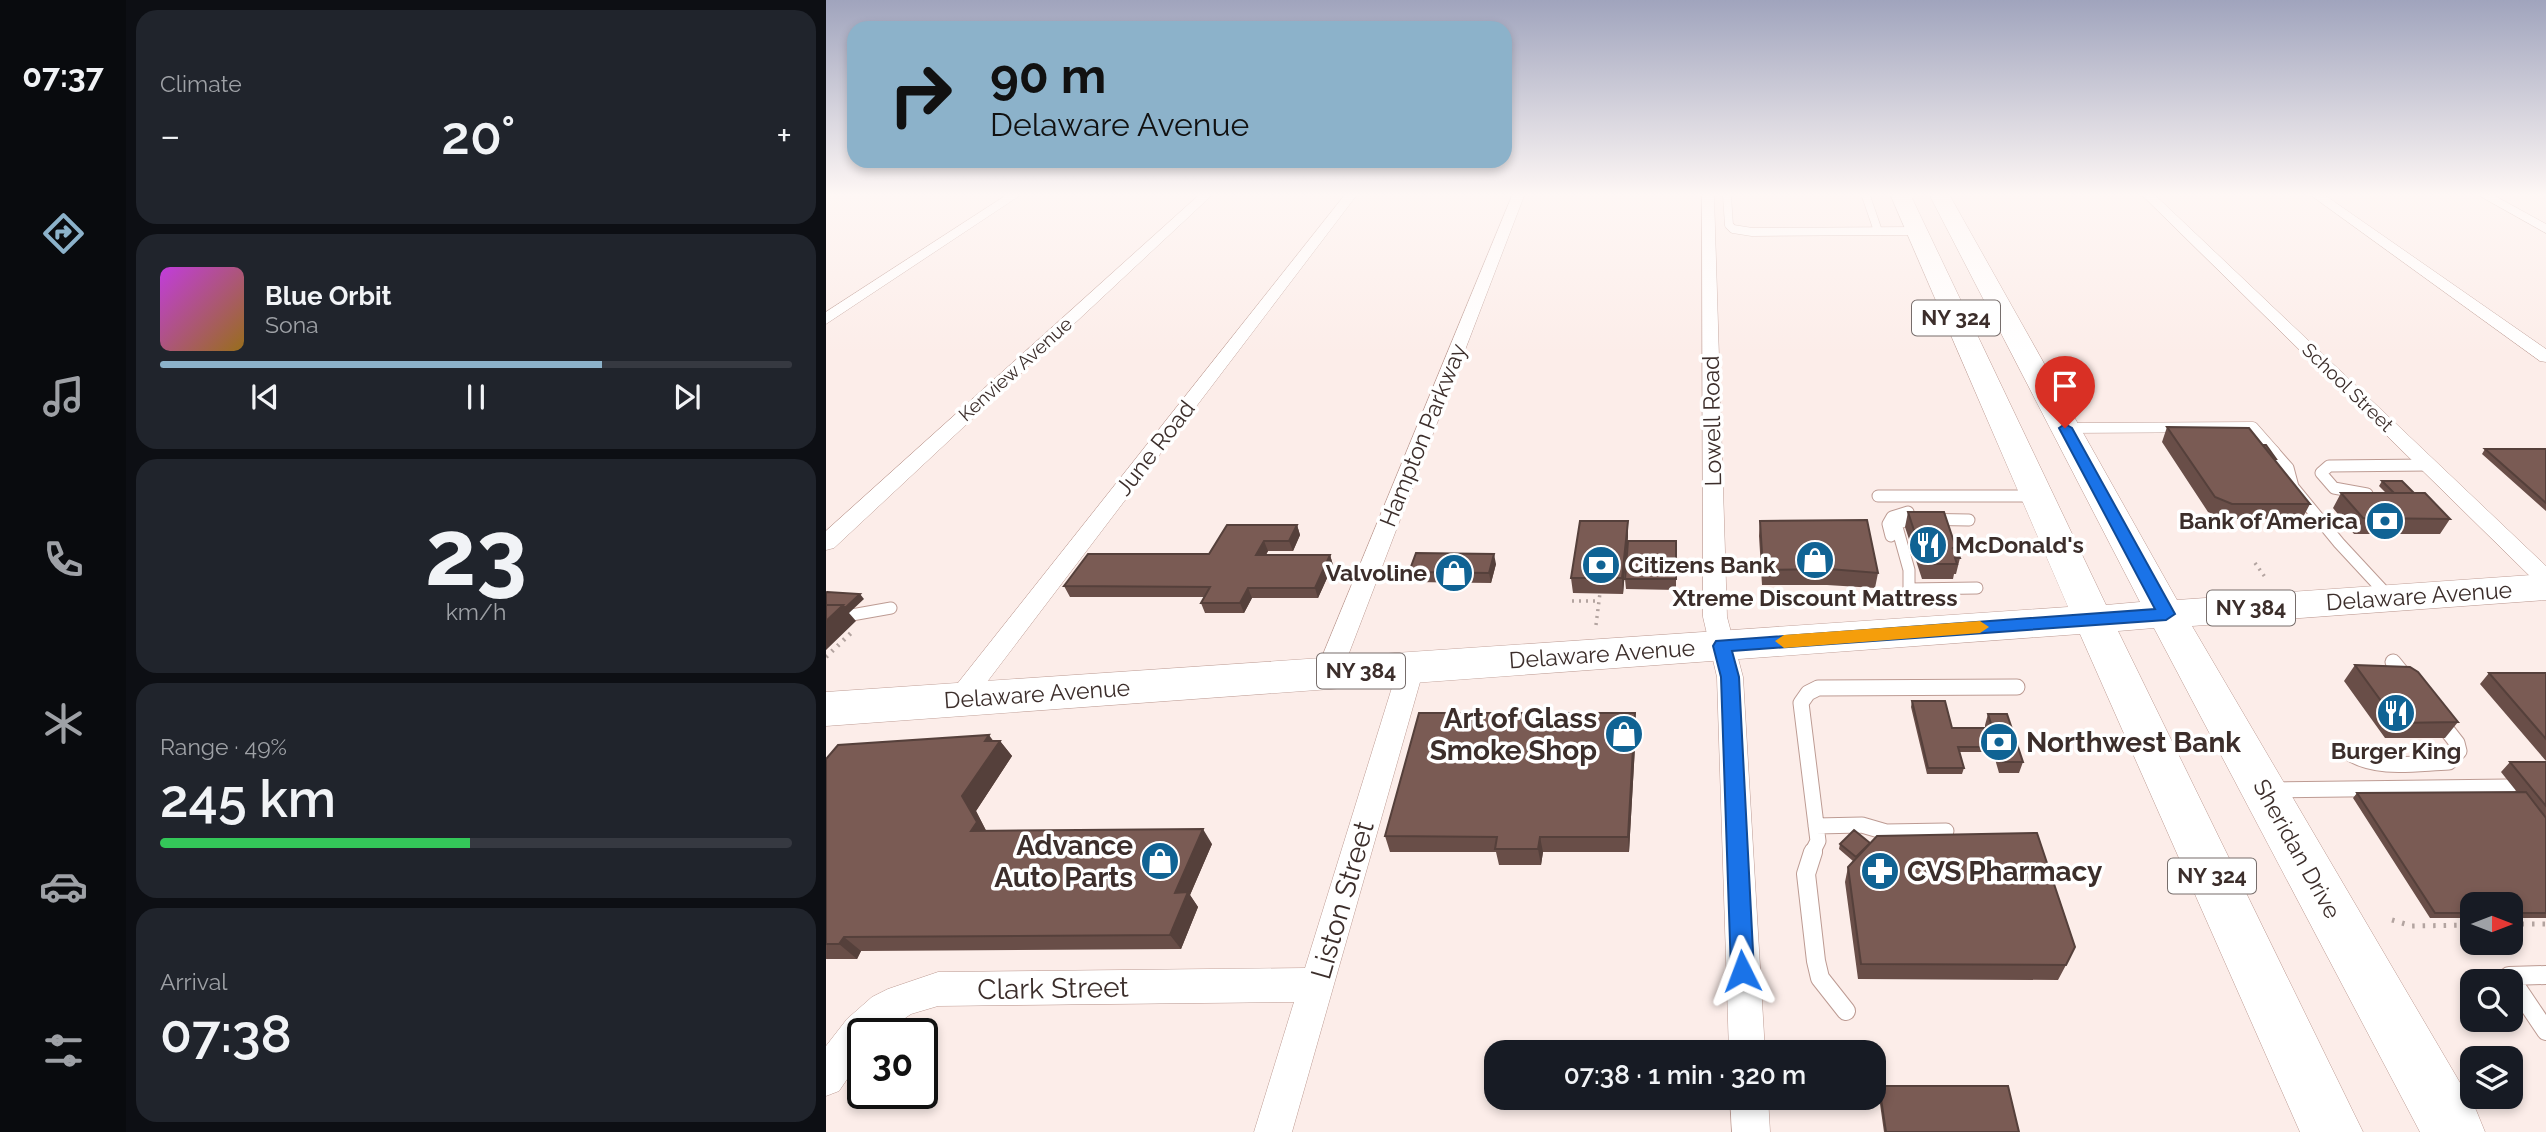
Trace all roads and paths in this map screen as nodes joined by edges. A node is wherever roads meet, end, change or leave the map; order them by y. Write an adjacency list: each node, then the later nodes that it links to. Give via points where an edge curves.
1 (933, 249): 10 (street)
2 (1147, 249): 24 (street, Kenview Avenue)
3 (1309, 249): 45 (street, June Road)
4 (1497, 249): 42 (street, Hampton Parkway)
5 (1708, 249): 38 (street, Lowell Road, via 1715,617)
6 (1924, 249): 11 (main road, NY 324)
7 (1969, 249): 12 (main road, Sheridan Drive / NY 324)
8 (2204, 249): 17 (street, School Street)
9 (2393, 249): 13 (street)
10 (826, 319)
11 (1961, 328): 12 (main road); 21 (main road, NY 324)
12 (2012, 328): 15 (main road, Sheridan Drive / NY 324)
13 (2546, 357)
14 (2244, 427): 15 (lane); 16 (lane); 19 (lane, via 2288,468)
15 (2065, 428): 34 (main road, Sheridan Drive / NY 324)
16 (2248, 442)
17 (2428, 465): 22 (lane, via 2329,466 2321,473 2340,491); 27 (street, School Street)
18 (2282, 479): 19 (lane)
19 (2293, 486): 30 (lane)
20 (1878, 496): 21 (lane)
21 (2037, 496): 35 (main road, NY 324)
22 (2378, 500)
23 (1891, 536): 28 (lane, via 1888,524 1892,517 1908,512 1953,513 1969,520 1910,519 1897,527 1909,570 1909,589)
24 (826, 543)
25 (2255, 563): 26 (path)
26 (2265, 578)
27 (2544, 586): 30 (main road, Delaware Avenue / NY 384)
28 (1977, 588)
29 (1600, 593): 32 (path)
30 (2390, 598): 34 (main road, Delaware Avenue / NY 384)
31 (1572, 601): 32 (path)
32 (1599, 601): 36 (path)
33 (853, 609): 33 (lane, via 891,608)
34 (2166, 614): 35 (main road, Delaware Avenue / NY 384); 50 (main road, Sheridan Drive / NY 324)
35 (2093, 619): 38 (main road, Delaware Avenue / NY 384); 66 (main road, NY 324)
36 (1596, 625)
37 (857, 627): 39 (path)
38 (1722, 646): 41 (main road, Delaware Avenue / NY 384); 61 (street, Lowell Road, via 1730,677)
39 (827, 655)
40 (2393, 662): 44 (lane)
41 (1411, 668): 42 (main road, Delaware Avenue / NY 384); 58 (street, Liston Street)
42 (1328, 674): 45 (main road, Delaware Avenue / NY 384)
43 (2017, 687): 51 (lane, via 1808,691 1801,703)
44 (2417, 692)
45 (959, 700): 46 (main road, Delaware Avenue / NY 384)
46 (826, 709)
47 (2433, 712): 48 (lane, via 2457,743 2459,751 2449,762 2363,762)
48 (2348, 752)
49 (2509, 787): 50 (lane)
50 (2264, 790): 67 (main road, Sheridan Drive / NY 324)
51 (1816, 826): 52 (lane); 59 (lane, via 1818,841 1806,874 1816,961 1820,978)
52 (1946, 831)
53 (2392, 920): 56 (path, via 2412,926)
54 (2524, 924): 55 (path)
55 (2546, 924)
56 (2460, 925)
57 (2546, 975): 60 (lane, via 2509,976)
58 (1317, 985): 62 (street, Clark Street, via 938,989 894,1003 873,1017 851,1038); 64 (street, Liston Street)
59 (1846, 1011)
60 (2546, 1031)
61 (1745, 1040)
62 (826, 1078)
63 (1750, 1110): 65 (street)
64 (1273, 1132)
65 (1751, 1132)
66 (2332, 1132)
67 (2454, 1132)

